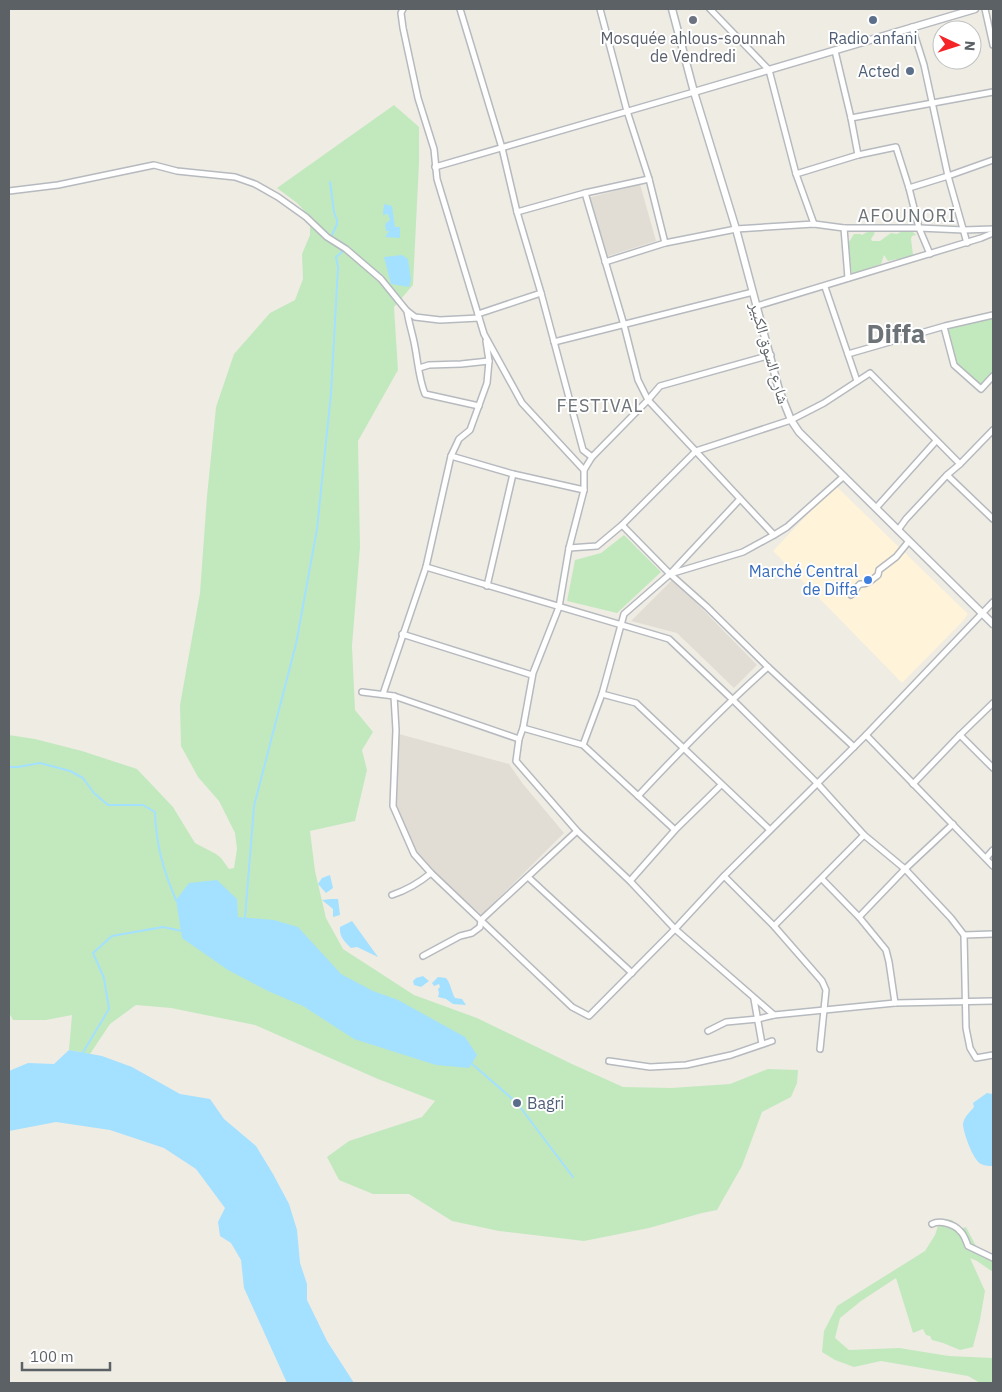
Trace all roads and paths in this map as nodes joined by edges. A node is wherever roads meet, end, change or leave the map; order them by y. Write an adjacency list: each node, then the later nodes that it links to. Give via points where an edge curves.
1 (403, 9): 20 (street, via 403,28 418,98 434,149)
2 (460, 9): 17 (street)
3 (600, 9): 15 (street)
4 (672, 9): 12 (street, شارع السوق الكبير)
5 (710, 9): 11 (street)
6 (975, 9): 8 (street)
7 (985, 9): 9 (street)
8 (912, 27): 10 (street); 14 (street)
9 (993, 45)
10 (835, 51): 11 (street); 16 (street)
11 (769, 70): 12 (street); 21 (street)
12 (694, 92): 15 (street); 31 (street, شارع السوق الكبير)
13 (993, 92): 14 (street)
14 (932, 104): 16 (street); 22 (street)
15 (627, 111): 17 (street); 23 (street)
16 (850, 118): 18 (street)
17 (502, 148): 20 (street); 27 (street)
18 (858, 155): 21 (street); 24 (street, via 896,147)
19 (993, 160): 22 (street)
20 (435, 167): 46 (street)
21 (796, 174): 28 (street)
22 (948, 176): 24 (street); 33 (street)
23 (649, 179): 26 (street); 35 (street)
24 (909, 188): 30 (street)
25 (9, 191): 44 (street, via 58,185 154,165 235,177 278,197 327,237 346,248 381,279)
26 (585, 194): 27 (street); 38 (street)
27 (517, 212): 42 (street)
28 (814, 224): 29 (street); 31 (street)
29 (844, 228): 30 (street); 39 (street)
30 (919, 228): 33 (street); 37 (street)
31 (736, 229): 35 (street); 41 (street, شارع السوق الكبير)
32 (993, 229): 33 (street)
33 (964, 230): 36 (street)
34 (993, 233): 36 (street)
35 (665, 243): 38 (street)
36 (967, 243): 37 (street)
37 (930, 254): 39 (street)
38 (605, 262): 47 (street)
39 (848, 278): 40 (street)
40 (825, 286): 43 (street); 51 (street)
41 (753, 292): 43 (street, شارع السوق الكبير); 47 (street)
42 (541, 293): 46 (street); 50 (street)
43 (757, 306): 52 (street, شارع السوق الكبير)
44 (407, 311): 46 (street, via 415,317 440,320); 54 (street)
45 (993, 315): 48 (street)
46 (478, 316): 49 (street)
47 (624, 325): 50 (street); 57 (street, via 638,380)
48 (944, 327): 51 (street); 55 (street, via 954,365 981,389)
49 (485, 336): 53 (street); 66 (street, via 522,403)
50 (554, 342): 64 (street, via 583,450)
51 (848, 354): 56 (street)
52 (771, 355): 57 (street, via 660,386); 59 (street, شارع السوق الكبير, via 779,390)
53 (489, 361): 54 (street); 58 (street, via 487,382)
54 (419, 368): 58 (street, via 425,394)
55 (993, 376)
56 (857, 381): 59 (street); 61 (street, via 870,373)
57 (648, 400): 62 (street); 64 (street)
58 (479, 406): 63 (street, via 470,430 459,439)
59 (791, 420): 62 (street); 69 (street, شارع السوق الكبير)
60 (993, 430): 65 (street)
61 (936, 441): 65 (street); 72 (street)
62 (696, 451): 71 (street); 74 (street)
63 (451, 456): 67 (street); 79 (street)
64 (592, 457): 66 (street)
65 (960, 464): 68 (street)
66 (584, 470): 70 (street)
67 (513, 474): 70 (street); 81 (street)
68 (947, 475): 73 (street); 75 (street)
69 (844, 476): 72 (street, شارع السوق الكبير); 76 (street)
70 (584, 490): 78 (street)
71 (740, 499): 76 (street); 80 (street)
72 (876, 508): 75 (street, شارع السوق الكبير)
73 (993, 519)
74 (622, 525): 78 (street, via 597,546); 80 (street)
75 (898, 530): 77 (street, شارع السوق الكبير)
76 (774, 535): 80 (street, via 743,552)
77 (909, 541): 82 (street, via 879,570 878,575 860,584); 85 (street, شارع السوق الكبير)
78 (569, 548): 84 (street)
79 (426, 567): 81 (street); 88 (street)
80 (670, 574): 87 (street, via 624,614); 89 (street)
81 (487, 586): 84 (street)
82 (851, 595)
83 (993, 602): 85 (street)
84 (559, 607): 87 (street); 90 (street)
85 (983, 613): 86 (street, شارع السوق الكبير); 99 (street)
86 (993, 624)
87 (621, 626): 93 (street); 95 (street, via 669,639)
88 (402, 634): 90 (street); 92 (street)
89 (768, 667): 95 (street); 103 (street)
90 (532, 674): 97 (street)
91 (362, 692): 92 (street)
92 (383, 694): 94 (street)
93 (602, 694): 101 (street); 102 (street, via 636,702)
94 (394, 696): 100 (street); 118 (street, via 393,806 414,854)
95 (732, 699): 102 (street); 105 (street)
96 (993, 703): 98 (street)
97 (523, 728): 100 (street); 101 (street)
98 (960, 734): 104 (street); 107 (street)
99 (866, 735): 103 (street); 107 (street)
100 (519, 739): 112 (street, via 516,761)
101 (583, 745): 108 (street)
102 (683, 747): 106 (street); 108 (street)
103 (854, 748): 105 (street)
104 (993, 768)
105 (818, 783): 111 (street); 113 (street)
106 (721, 784): 110 (street); 111 (street)
107 (913, 784): 109 (street)
108 (638, 796): 110 (street)
109 (953, 824): 115 (street); 117 (street)
110 (675, 830): 122 (street)
111 (770, 830): 120 (street)
112 (577, 831): 119 (street); 122 (street)
113 (864, 835): 117 (street); 121 (street)
114 (993, 850): 115 (street)
115 (986, 858): 116 (street)
116 (993, 866)
117 (905, 869): 124 (street); 129 (street)
118 (431, 873): 123 (street, via 412,887); 125 (street)
119 (528, 876): 125 (street); 131 (street)
120 (724, 876): 126 (street); 127 (street)
121 (822, 879): 124 (street); 126 (street)
122 (630, 881): 127 (street)
123 (392, 895)
124 (859, 917): 135 (street, via 886,950)
125 (481, 920): 130 (street, via 480,927 472,933); 131 (street, via 572,1007 589,1016)
126 (774, 926): 136 (street, via 822,981 826,990)
127 (675, 929): 131 (street); 132 (street)
128 (993, 934): 129 (street)
129 (964, 936): 134 (street)
130 (423, 956)
131 (632, 972)
132 (754, 998): 137 (street); 138 (street)
133 (993, 1001): 134 (street)
134 (966, 1002): 135 (street); 143 (street, via 970,1048 976,1058)
135 (895, 1003): 136 (street)
136 (824, 1010): 137 (street); 142 (street)
137 (774, 1015): 138 (street)
138 (758, 1019): 139 (street, via 726,1022); 141 (street)
139 (708, 1031)
140 (772, 1041): 141 (street)
141 (762, 1044): 144 (street, via 744,1052 686,1065 650,1067)
142 (820, 1049)
143 (993, 1054)
144 (609, 1061)
145 (932, 1224): 146 (street, via 954,1226 962,1231 968,1246)
146 (993, 1258)

